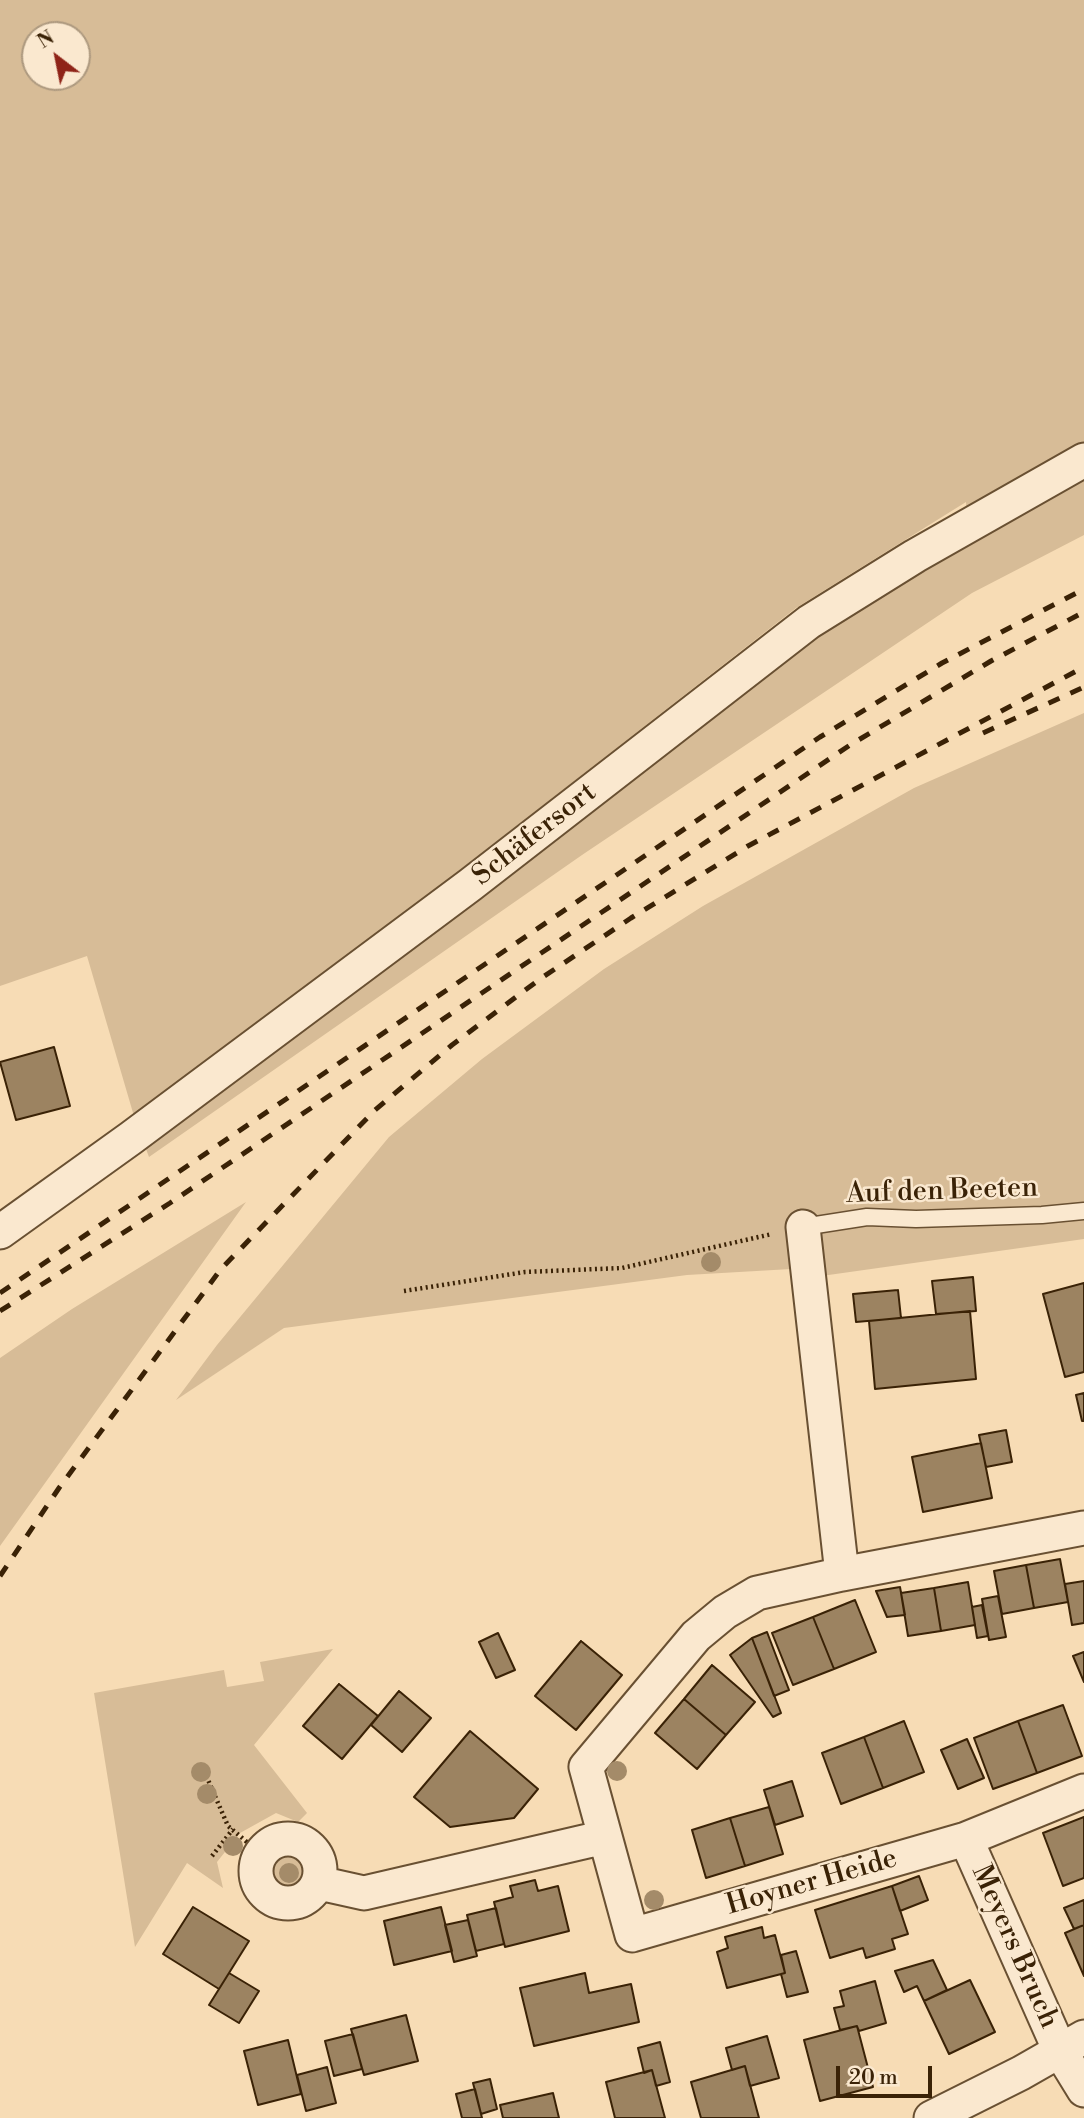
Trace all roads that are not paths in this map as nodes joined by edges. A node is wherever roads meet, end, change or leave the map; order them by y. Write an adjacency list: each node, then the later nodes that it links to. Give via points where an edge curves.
1 (1084, 460): 4 (street, Schäfersort, via 809,622 450,900)
2 (1084, 1211): 3 (lane, Auf den Beeten, via 1042,1216 867,1217)
3 (803, 1227): 6 (street)
4 (0, 1232)
5 (1084, 1528): 6 (street, Hoyner Heide)
6 (842, 1574): 8 (street, Hoyner Heide, via 757,1593 696,1636 586,1767)
7 (1084, 1791): 9 (street, Hoyner Heide)
8 (606, 1838): 9 (street, Hoyner Heide, via 632,1935); 10 (street, via 364,1893)
9 (967, 1839): 11 (street, Meyers Bruch)
10 (319, 1883): 10 (street, via 311,1895 286,1904 263,1892 256,1866 271,1844 297,1840 318,1857)
11 (1072, 2044): 12 (street, Meyers Bruch); 13 (street)
12 (1084, 2090)
13 (931, 2118)

